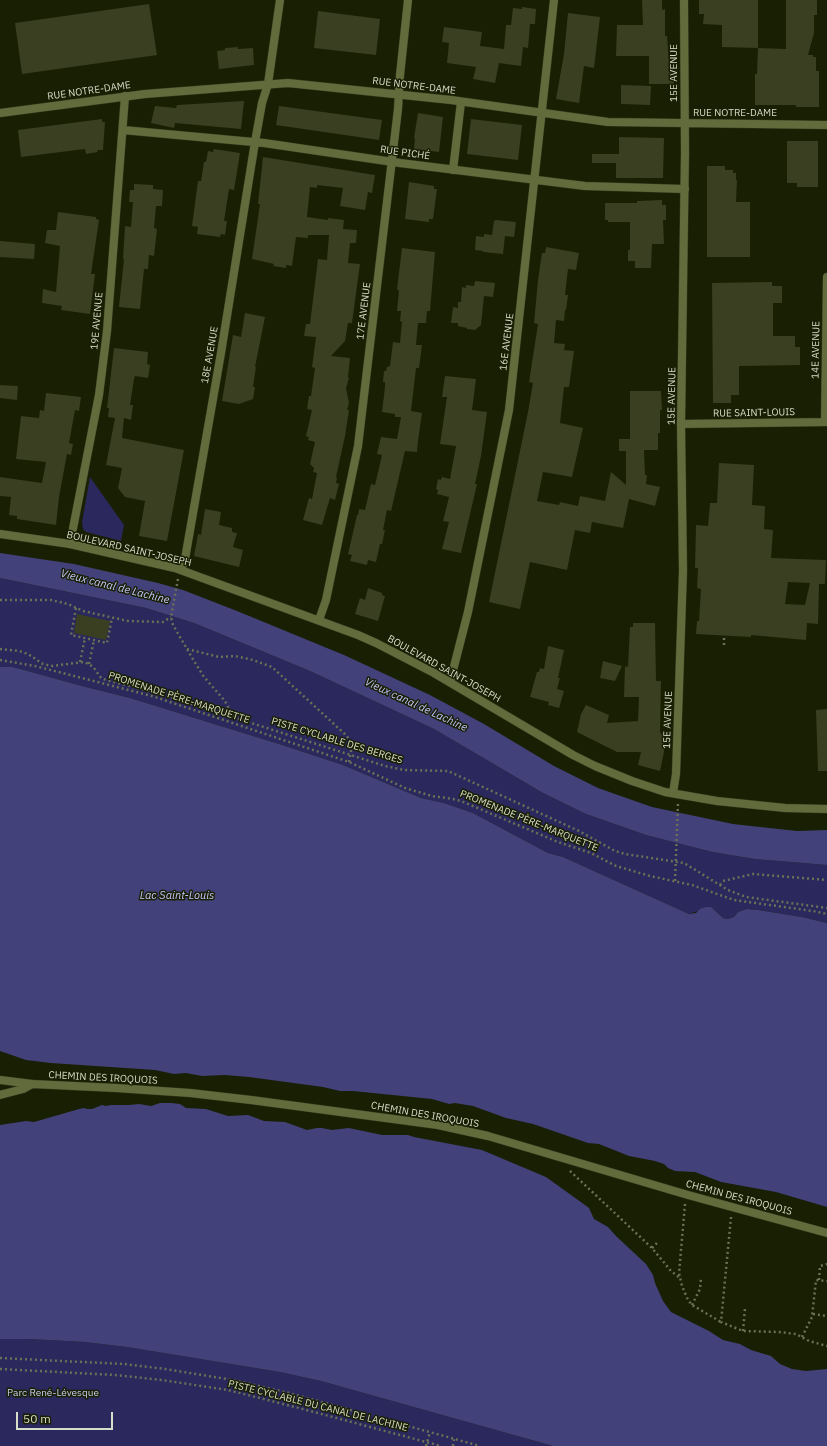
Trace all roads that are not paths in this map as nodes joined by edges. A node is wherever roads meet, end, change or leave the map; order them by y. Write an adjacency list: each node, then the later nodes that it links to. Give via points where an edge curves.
1 (280, 0): 5 (street)
2 (408, 0): 6 (street, 17E AVENUE)
3 (554, 0): 9 (street, 16E AVENUE)
4 (684, 0): 11 (street, 15E AVENUE)
5 (268, 84): 6 (street, RUE NOTRE-DAME, via 296,84); 7 (street, RUE NOTRE-DAME); 14 (street, 18E AVENUE)
6 (399, 94): 8 (street, RUE NOTRE-DAME); 15 (street, 17E AVENUE)
7 (125, 96): 10 (street, RUE NOTRE-DAME); 13 (street, 19E AVENUE)
8 (461, 102): 9 (street, RUE NOTRE-DAME); 16 (street)
9 (542, 112): 11 (street, RUE NOTRE-DAME, via 613,122); 17 (street, 16E AVENUE)
10 (0, 113)
11 (684, 124): 12 (street, RUE NOTRE-DAME); 18 (street, 15E AVENUE)
12 (827, 125)
13 (123, 130): 14 (street, RUE PICHÉ); 23 (street, 19E AVENUE, via 107,330 99,395)
14 (255, 142): 15 (street, RUE PICHÉ); 24 (street, 18E AVENUE, via 221,353 185,559)
15 (391, 162): 16 (street, RUE PICHÉ); 25 (street, 17E AVENUE, via 358,446 328,592)
16 (453, 170): 17 (street, RUE PICHÉ)
17 (535, 180): 18 (street, RUE PICHÉ, via 585,186); 26 (street, 16E AVENUE, via 509,410 468,612)
18 (685, 189): 21 (street, 15E AVENUE)
19 (827, 278): 20 (street, 14E AVENUE)
20 (826, 422): 21 (street, RUE SAINT-LOUIS)
21 (682, 424): 27 (street, 15E AVENUE, via 683,571 676,774)
22 (0, 534): 23 (street, BOULEVARD SAINT-JOSEPH)
23 (70, 544): 24 (street, BOULEVARD SAINT-JOSEPH)
24 (180, 573): 25 (street, BOULEVARD SAINT-JOSEPH)
25 (319, 620): 26 (street, BOULEVARD SAINT-JOSEPH, via 376,643)
26 (450, 682): 27 (street, BOULEVARD SAINT-JOSEPH, via 589,763 632,781)
27 (673, 793): 28 (street, BOULEVARD SAINT-JOSEPH, via 717,801)
28 (827, 809)
29 (0, 1080): 30 (street, CHEMIN DES IROQUOIS)
30 (32, 1084): 31 (street, CHEMIN DES IROQUOIS); 32 (street, CHEMIN DES IROQUOIS, via 190,1093 446,1126)
31 (0, 1095)
32 (827, 1233)

